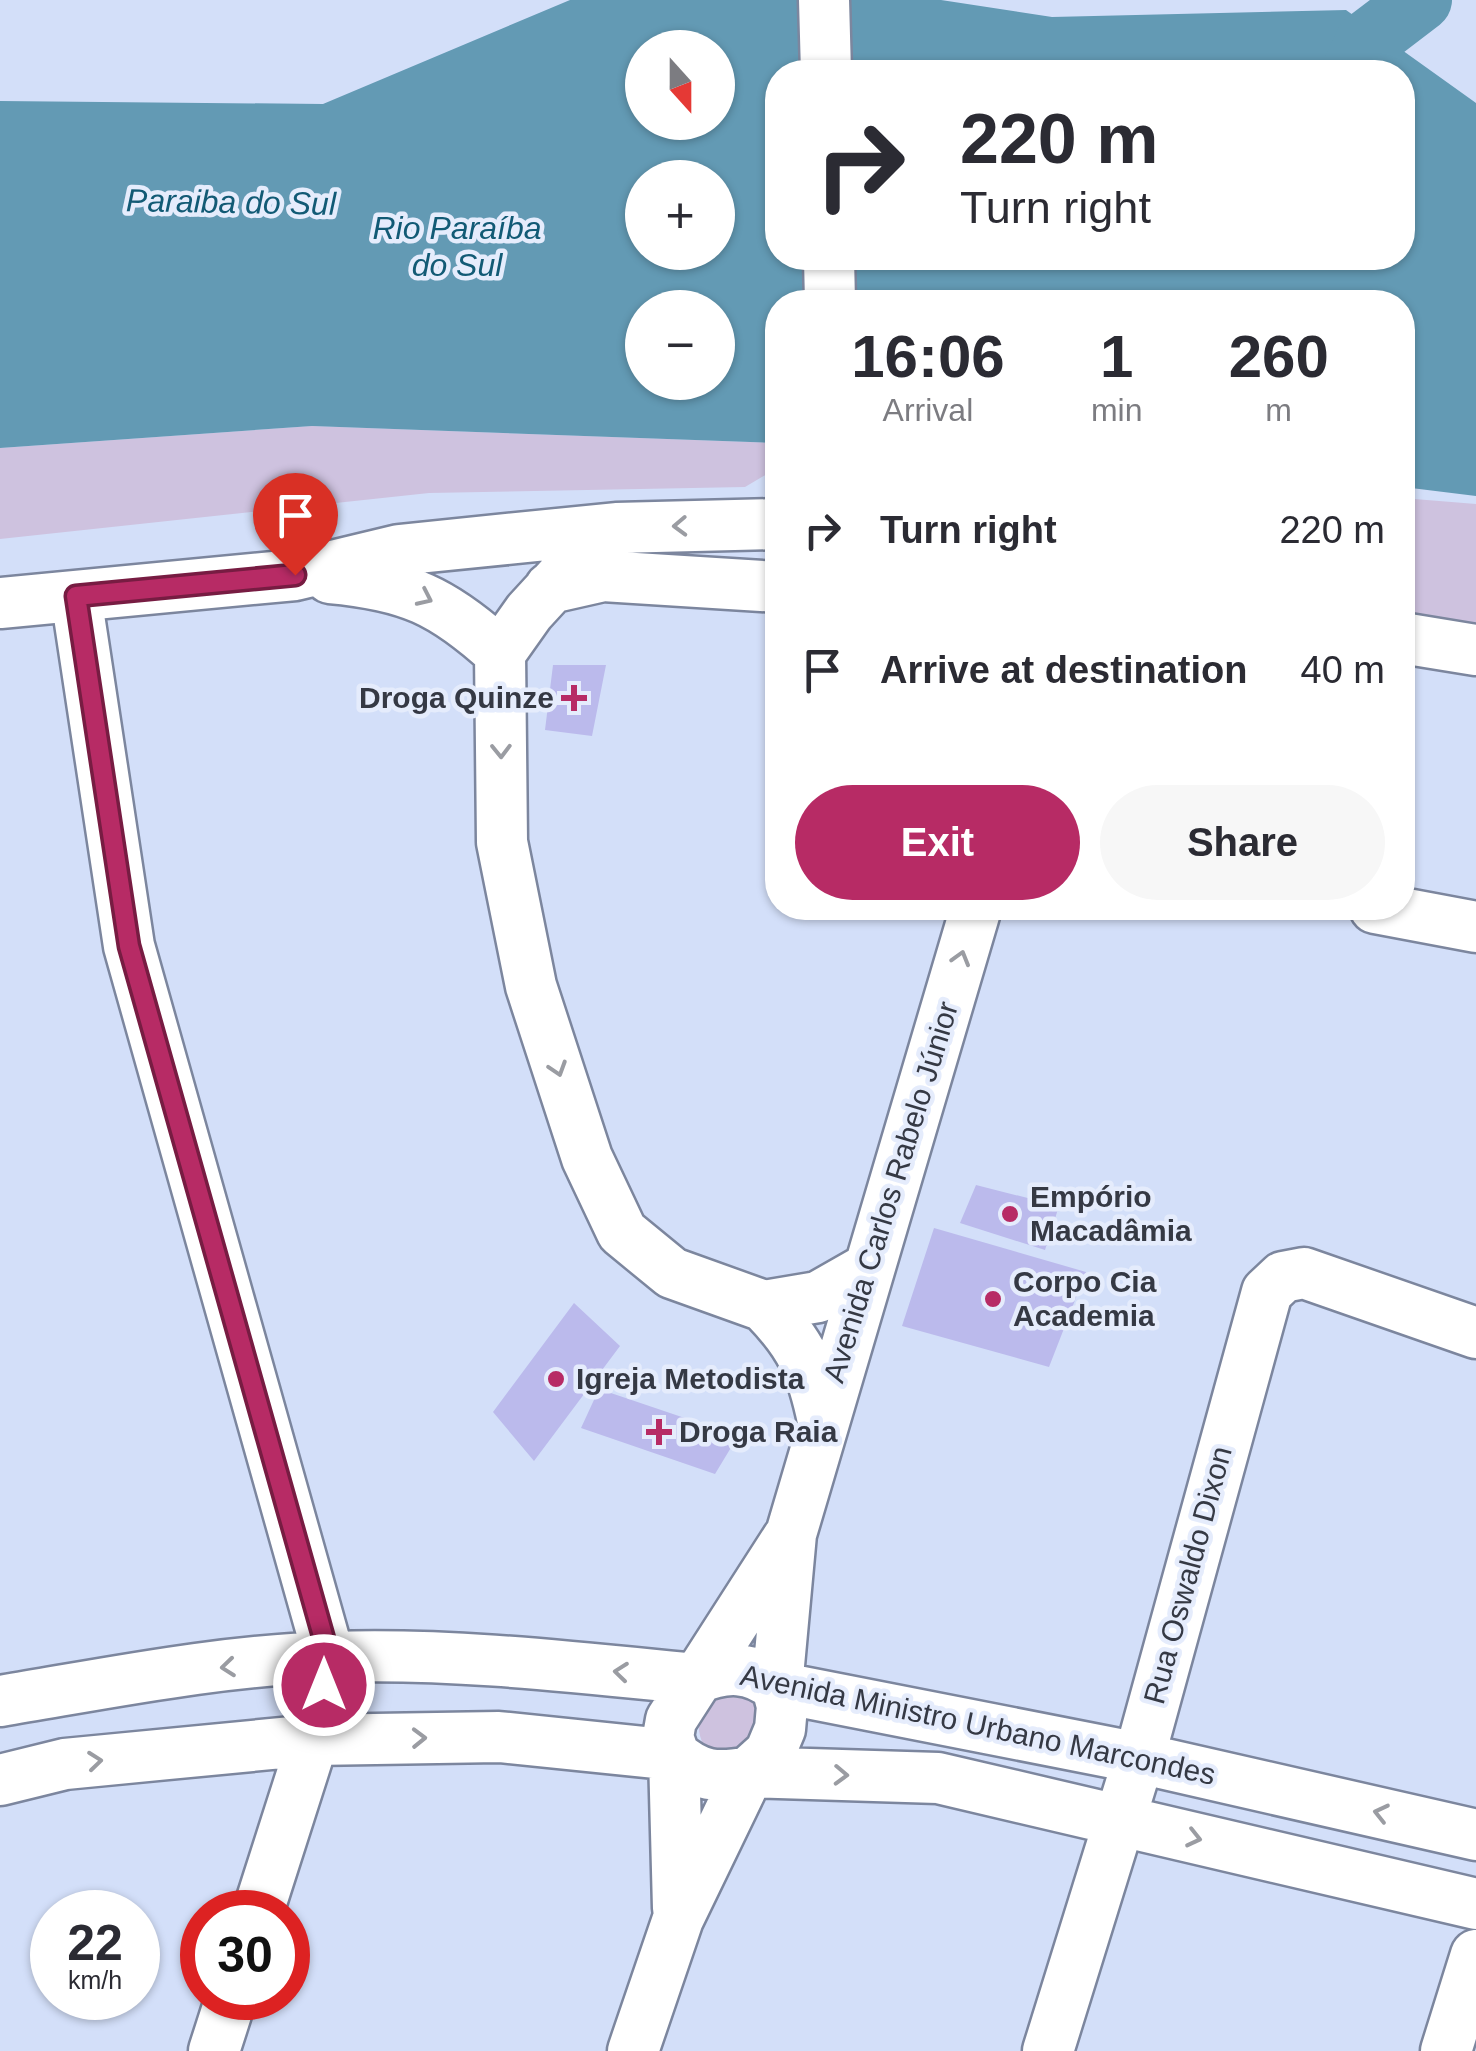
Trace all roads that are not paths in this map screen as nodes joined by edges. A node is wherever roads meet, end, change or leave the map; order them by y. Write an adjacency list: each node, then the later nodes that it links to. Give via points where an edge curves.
1 (824, 0): 2 (street)
2 (826, 60)
3 (765, 519): 4 (street, one-way to 4)
4 (616, 528): 5 (street, via 398,550); 7 (street)
5 (295, 575): 8 (street); 12 (street, one-way to 12, via 418,593 457,614)
6 (765, 586): 7 (street, via 602,576)
7 (550, 588): 12 (street)
8 (76, 596): 9 (street); 21 (street, via 129,946)
9 (0, 604)
10 (1415, 640): 11 (street)
11 (1476, 650)
12 (500, 654): 17 (street, one-way to 17, via 502,842 531,986 587,1158 622,1232 672,1273)
13 (1415, 916): 15 (street)
14 (972, 920): 16 (street, Avenida Carlos Rabelo Júnior, one-way to 14)
15 (1476, 928)
16 (870, 1268): 17 (street, via 818,1297); 19 (street, Avenida Carlos Rabelo Júnior)
17 (764, 1306): 19 (street, via 796,1339 814,1377)
18 (1476, 1333): 27 (street, Rua Oswaldo Dixon, via 1304,1274 1283,1277 1267,1292)
19 (823, 1421): 20 (street, Avenida Carlos Rabelo Júnior)
20 (790, 1534): 22 (street, Avenida Carlos Rabelo Júnior); 23 (street, Avenida Carlos Rabelo Júnior)
21 (329, 1657): 22 (street, Avenida Ministro Urbano Marcondes, one-way to 21, via 483,1658); 24 (street, Avenida Ministro Urbano Marcondes, one-way to 24); 25 (street)
22 (696, 1679): 23 (street, Avenida Ministro Urbano Marcondes, via 742,1670); 26 (street, Avenida Carlos Rabelo Júnior, via 671,1720)
23 (777, 1687): 27 (street, Avenida Ministro Urbano Marcondes); 28 (street, Avenida Carlos Rabelo Júnior, via 780,1728 770,1753)
24 (0, 1701)
25 (313, 1740): 26 (street, Avenida Ministro Urbano Marcondes, one-way to 26, via 498,1737); 29 (street, Avenida Ministro Urbano Marcondes, one-way to 25, via 65,1764); 32 (street)
26 (674, 1754): 28 (street, Avenida Ministro Urbano Marcondes, via 694,1772 719,1778); 34 (street, Avenida Carlos Rabelo Júnior)
27 (1139, 1758): 30 (street, Rua Oswaldo Dixon); 31 (street, Avenida Ministro Urbano Marcondes, one-way to 27)
28 (749, 1772): 30 (street, Avenida Ministro Urbano Marcondes, one-way to 30, via 938,1778); 34 (street, Avenida Carlos Rabelo Júnior)
29 (0, 1780)
30 (1119, 1821): 33 (street, Avenida Ministro Urbano Marcondes, one-way to 33); 39 (street, Rua Oswaldo Dixon)
31 (1476, 1834)
32 (265, 1890)
33 (1476, 1904)
34 (678, 1919): 38 (street, Avenida Carlos Rabelo Júnior)
35 (1476, 1955): 40 (street)
36 (224, 2020): 37 (street)
37 (214, 2051)
38 (633, 2051)
39 (1048, 2051)
40 (1446, 2051)

